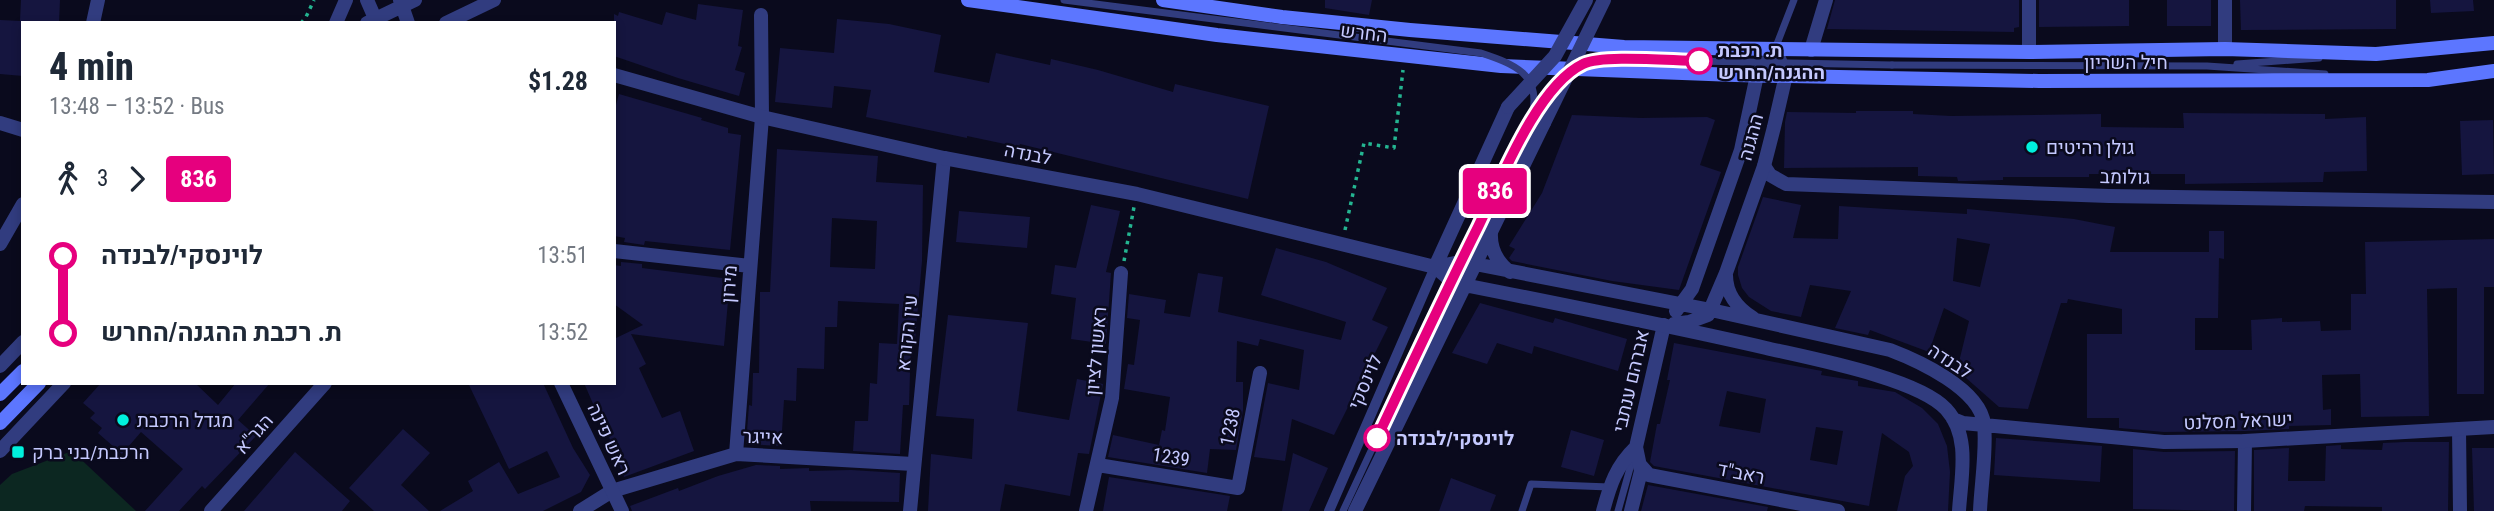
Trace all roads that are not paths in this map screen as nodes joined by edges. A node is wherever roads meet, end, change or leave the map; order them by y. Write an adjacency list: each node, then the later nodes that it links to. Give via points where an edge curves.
1 (98, 0): 16 (street)
2 (346, 0): 17 (street)
3 (367, 0): 18 (street)
4 (494, 0): 21 (street)
5 (968, 0): 30 (main road, החרש, via 1405,57 1501,66)
6 (1064, 0): 36 (lane, bridge, via 1481,53 1508,62 1528,78)
7 (1163, 0): 23 (main road, החרש, via 1282,17 1592,46)
8 (1586, 0): 47 (street, bridge, via 1555,56 1508,107)
9 (1604, 0): 36 (street, bridge)
10 (1794, 0): 23 (lane)
11 (1826, 0): 25 (street)
12 (2029, 0): 26 (street)
13 (2225, 0): 24 (street)
14 (406, 2): 19 (street); 20 (street)
15 (761, 15): 34 (street, מירון)
16 (93, 21)
17 (337, 21)
18 (373, 21)
19 (375, 21)
20 (408, 21)
21 (450, 21)
22 (2494, 43): 27 (main road, חיל השריון)
23 (1774, 49): 25 (main road, חיל השריון); 30 (street, ההגנה); 31 (street)
24 (2225, 49): 26 (main road, חיל השריון); 27 (main road, חיל השריון)
25 (1811, 50): 26 (main road, חיל השריון)
26 (2029, 52)
27 (2376, 54): 28 (lane)
28 (2207, 66): 33 (lane); 36 (lane, bridge, via 1591,61 1556,85)
29 (2494, 71): 33 (main road, חיל השריון)
30 (1757, 75): 31 (main road, חיל השריון); 52 (street, ההגנה, via 1741,150 1692,289)
31 (1786, 75): 33 (main road, חיל השריון, via 2039,81); 39 (street, ההגנה)
32 (616, 76): 34 (street, לבנדה)
33 (2428, 80)
34 (762, 117): 38 (street, לבנדה); 46 (street, מירון)
35 (0, 123): 37 (street)
36 (1536, 123): 42 (street); 86 (lane, bridge, via 1447,288)
37 (21, 129)
38 (944, 158): 47 (street, לבנדה, via 1137,194); 74 (street, עין הקורא)
39 (1764, 166): 40 (street, גולומב, via 1786,184 2109,196); 50 (street, ההגנה)
40 (2494, 202)
41 (21, 207): 43 (street)
42 (1492, 231): 45 (street); 49 (street, via 1495,255)
43 (0, 244)
44 (616, 251): 46 (street)
45 (1475, 264): 47 (street, לבנדה); 49 (street, לבנדה); 51 (street)
46 (750, 266): 73 (street, מירון)
47 (1435, 267): 51 (street, לבנדה); 85 (street, לוינסקי)
48 (1121, 273): 75 (street, ראשון לציון, via 1112,398)
49 (1511, 273): 52 (street, לבנדה)
50 (1726, 273): 53 (street, ההגנה); 54 (street, via 1733,299)
51 (1464, 285): 55 (street, לבנדה); 87 (street)
52 (1682, 304): 53 (street, לבנדה); 55 (street, ההגנה)
53 (1711, 310): 54 (street, לבנדה); 55 (street, via 1699,320)
54 (1757, 320): 67 (street, לבנדה, via 1912,358 1970,396)
55 (1664, 325): 65 (street, לבנדה, via 1884,377 1940,403); 71 (street, אברהם ענתבי)
56 (21, 344): 57 (street)
57 (0, 366)
58 (21, 373): 64 (main road)
59 (1260, 373): 78 (street, 1238)
60 (36, 385): 66 (main road)
61 (62, 385): 72 (street)
62 (323, 385): 80 (street, הגר"א)
63 (562, 385): 79 (street, ראש פינה)
64 (0, 394)
65 (1953, 419): 67 (street, לבנדה); 93 (street, via 1962,443)
66 (0, 423)
67 (1984, 425): 70 (street, ישראל מסלנט, via 2164,442); 94 (street)
68 (2494, 427): 69 (street, ישראל מסלנט)
69 (2459, 429): 70 (street, ישראל מסלנט); 96 (street)
70 (2245, 441): 95 (street)
71 (1636, 447): 76 (street, אברהם ענתבי); 77 (street, אברהם ענתבי, via 1620,464); 90 (lane)
72 (0, 450)
73 (736, 454): 74 (street, אייגר); 79 (street, אייגר)
74 (913, 464): 83 (street, עין הקורא)
75 (1098, 465): 78 (street, 1239); 84 (street, ראשון לציון)
76 (1641, 466): 91 (street, אברהם ענתבי); 92 (street, ראב"ד, via 1649,475)
77 (1609, 487): 88 (lane, via 1531,484); 89 (street, אברהם ענתבי)
78 (1238, 488)
79 (612, 491): 81 (street, אייגר); 82 (street, ראש פינה)
80 (211, 511)
81 (580, 511)
82 (622, 511)
83 (910, 511)
84 (1086, 511)
85 (1329, 511)
86 (1343, 511)
87 (1355, 511)
88 (1522, 511)
89 (1603, 511)
90 (1618, 511)
91 (1631, 511)
92 (1838, 511)
93 (1959, 511)
94 (1980, 511)
95 (2244, 511)
96 (2460, 511)

